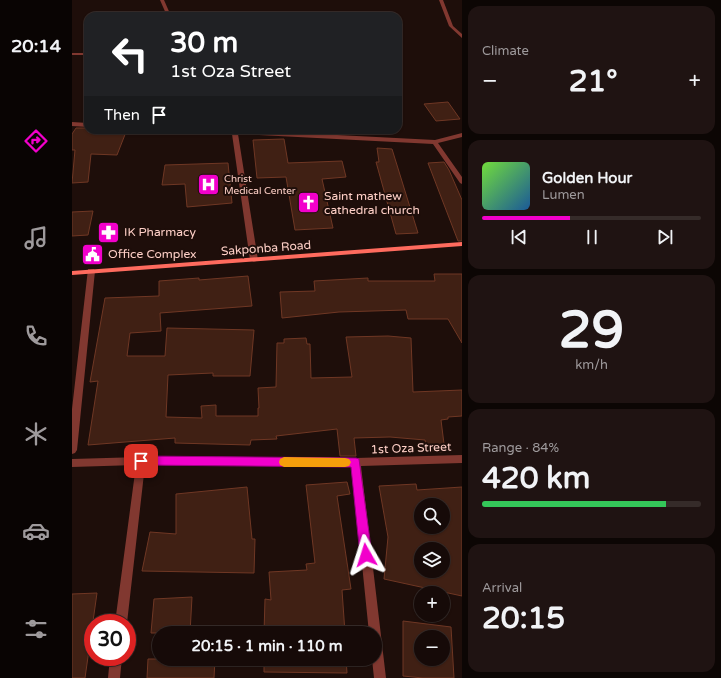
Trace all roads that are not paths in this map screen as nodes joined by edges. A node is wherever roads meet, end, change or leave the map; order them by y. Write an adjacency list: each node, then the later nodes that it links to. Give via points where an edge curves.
1 (162, 0): 3 (street)
2 (441, 0): 4 (street, via 452,26)
3 (168, 12)
4 (462, 37)
5 (72, 54): 6 (street)
6 (84, 54)
7 (72, 124): 8 (street)
8 (84, 125)
9 (235, 134): 15 (street)
10 (290, 134): 12 (street)
11 (462, 135): 12 (street)
12 (435, 142): 13 (street)
13 (462, 182)
14 (462, 244): 15 (main road, Sakponba Road)
15 (254, 260): 16 (main road, Sakponba Road)
16 (91, 271): 17 (main road, Sakponba Road); 18 (street)
17 (72, 273)
18 (72, 450)
19 (462, 459): 21 (street, 1st Oza Street)
20 (141, 461): 21 (street, 1st Oza Street); 22 (street, 1st Oza Street); 23 (street)
21 (356, 462): 26 (street)
22 (72, 463)
23 (122, 614)
24 (115, 666): 25 (street)
25 (114, 678)
26 (380, 678)

